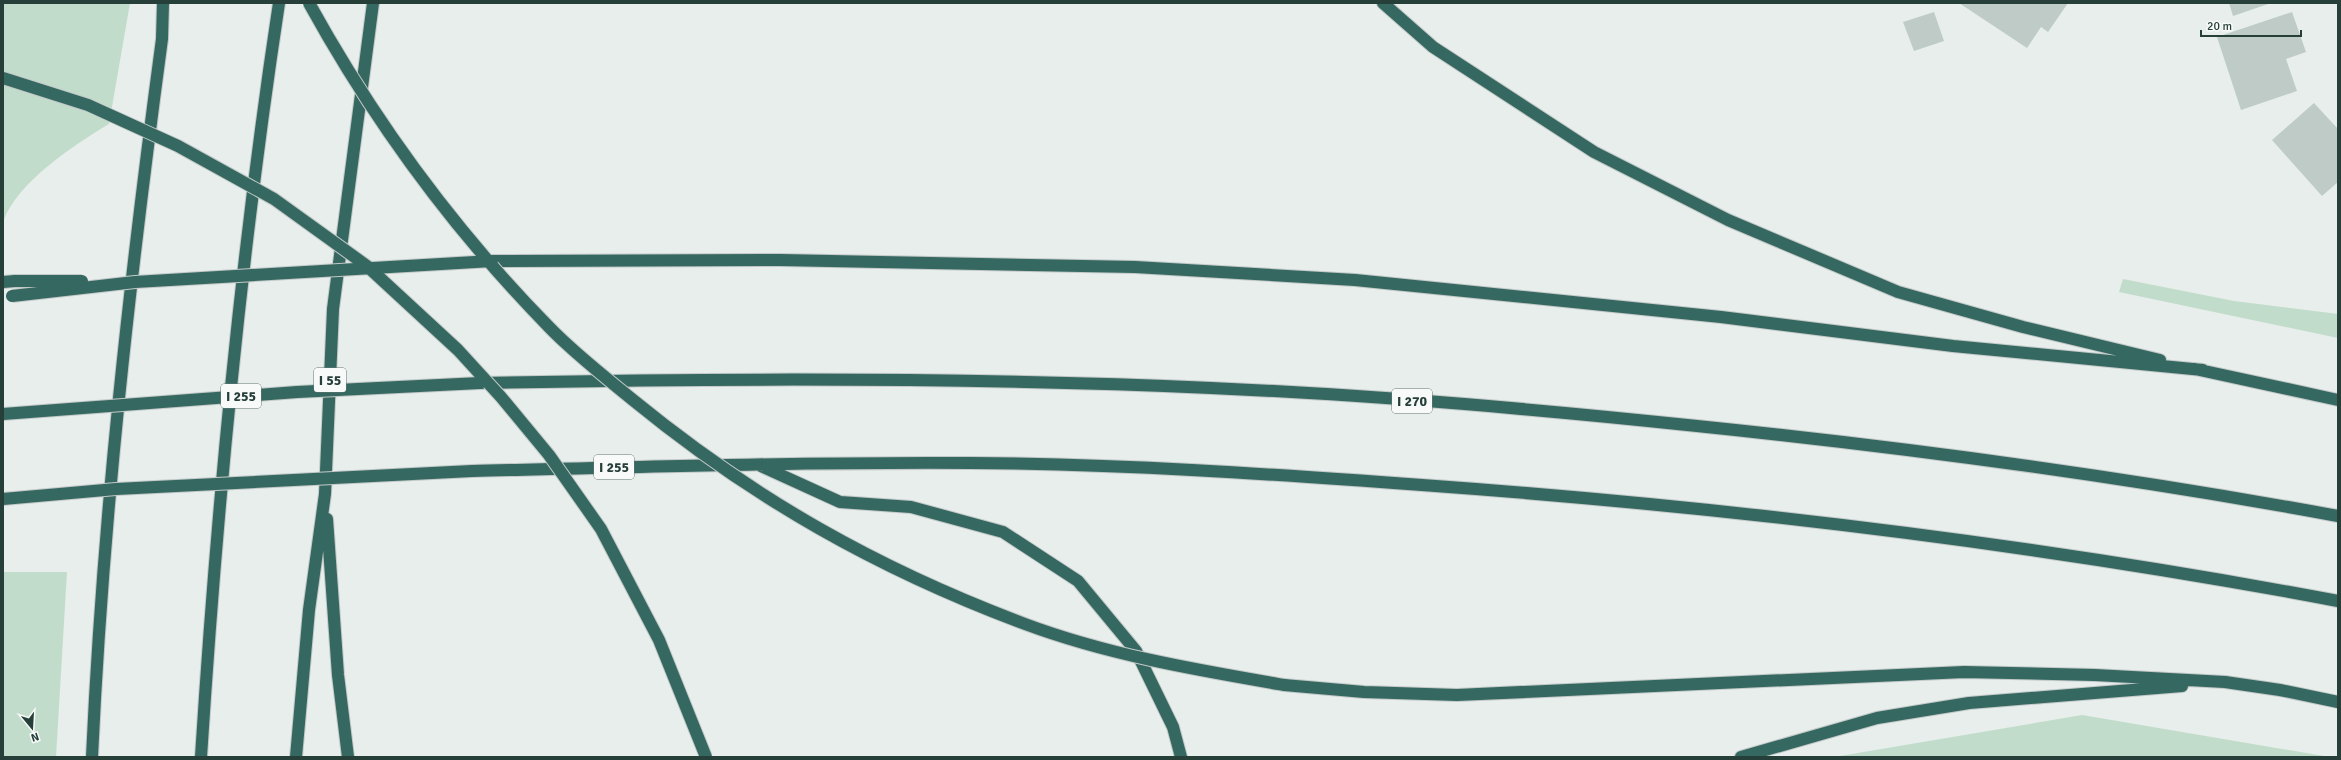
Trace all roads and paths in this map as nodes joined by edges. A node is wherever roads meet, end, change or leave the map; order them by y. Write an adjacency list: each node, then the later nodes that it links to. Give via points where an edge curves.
1 (163, 3): 7 (highway)
2 (171, 3): 7 (highway)
3 (279, 3): 24 (highway, via 247,231 212,580)
4 (309, 3): 21 (highway, bridge, via 337,53 389,134 439,202 492,266 551,329 687,444 753,490 853,549 944,591 1027,624 1103,648 1184,668 1284,685 1364,692 1457,695 1964,672 2096,675)
5 (373, 3): 17 (highway, I 55, via 333,309)
6 (1383, 3): 12 (highway, via 1433,47 1594,152 1728,220 1898,292 2023,327)
7 (162, 39): 23 (highway, via 123,343 103,563)
8 (3, 78): 27 (highway, bridge, via 88,105 178,146 274,199 367,266 458,350 549,455 601,529 659,640)
9 (9, 281): 10 (highway, bridge)
10 (135, 282): 11 (highway, bridge); 12 (highway, bridge, via 492,261 780,260 1103,267 1355,280 1714,316 1953,346)
11 (8, 297)
12 (2204, 370): 14 (highway)
13 (480, 383): 15 (highway, I 255, bridge, via 297,392); 19 (highway, I 270, via 846,378 1215,388 1400,400 1580,414 1944,454)
14 (2338, 400)
15 (3, 414)
16 (756, 464): 18 (highway, I 255, bridge, via 472,471 116,489); 20 (highway, via 974,463 1151,469 1342,479 1528,493 1889,531 2082,557); 28 (highway, via 840,502 911,507 1003,532 1078,581 1136,651 1173,727)
17 (325, 494): 25 (highway, I 55, via 309,610); 26 (highway, via 338,675)
18 (3, 499)
19 (2338, 516)
20 (2338, 600)
21 (2225, 682): 22 (highway); 29 (highway, via 1969,704 1892,715)
22 (2338, 702)
23 (92, 757)
24 (201, 757)
25 (296, 757)
26 (348, 757)
27 (706, 757)
28 (1181, 757)
29 (1741, 757)

